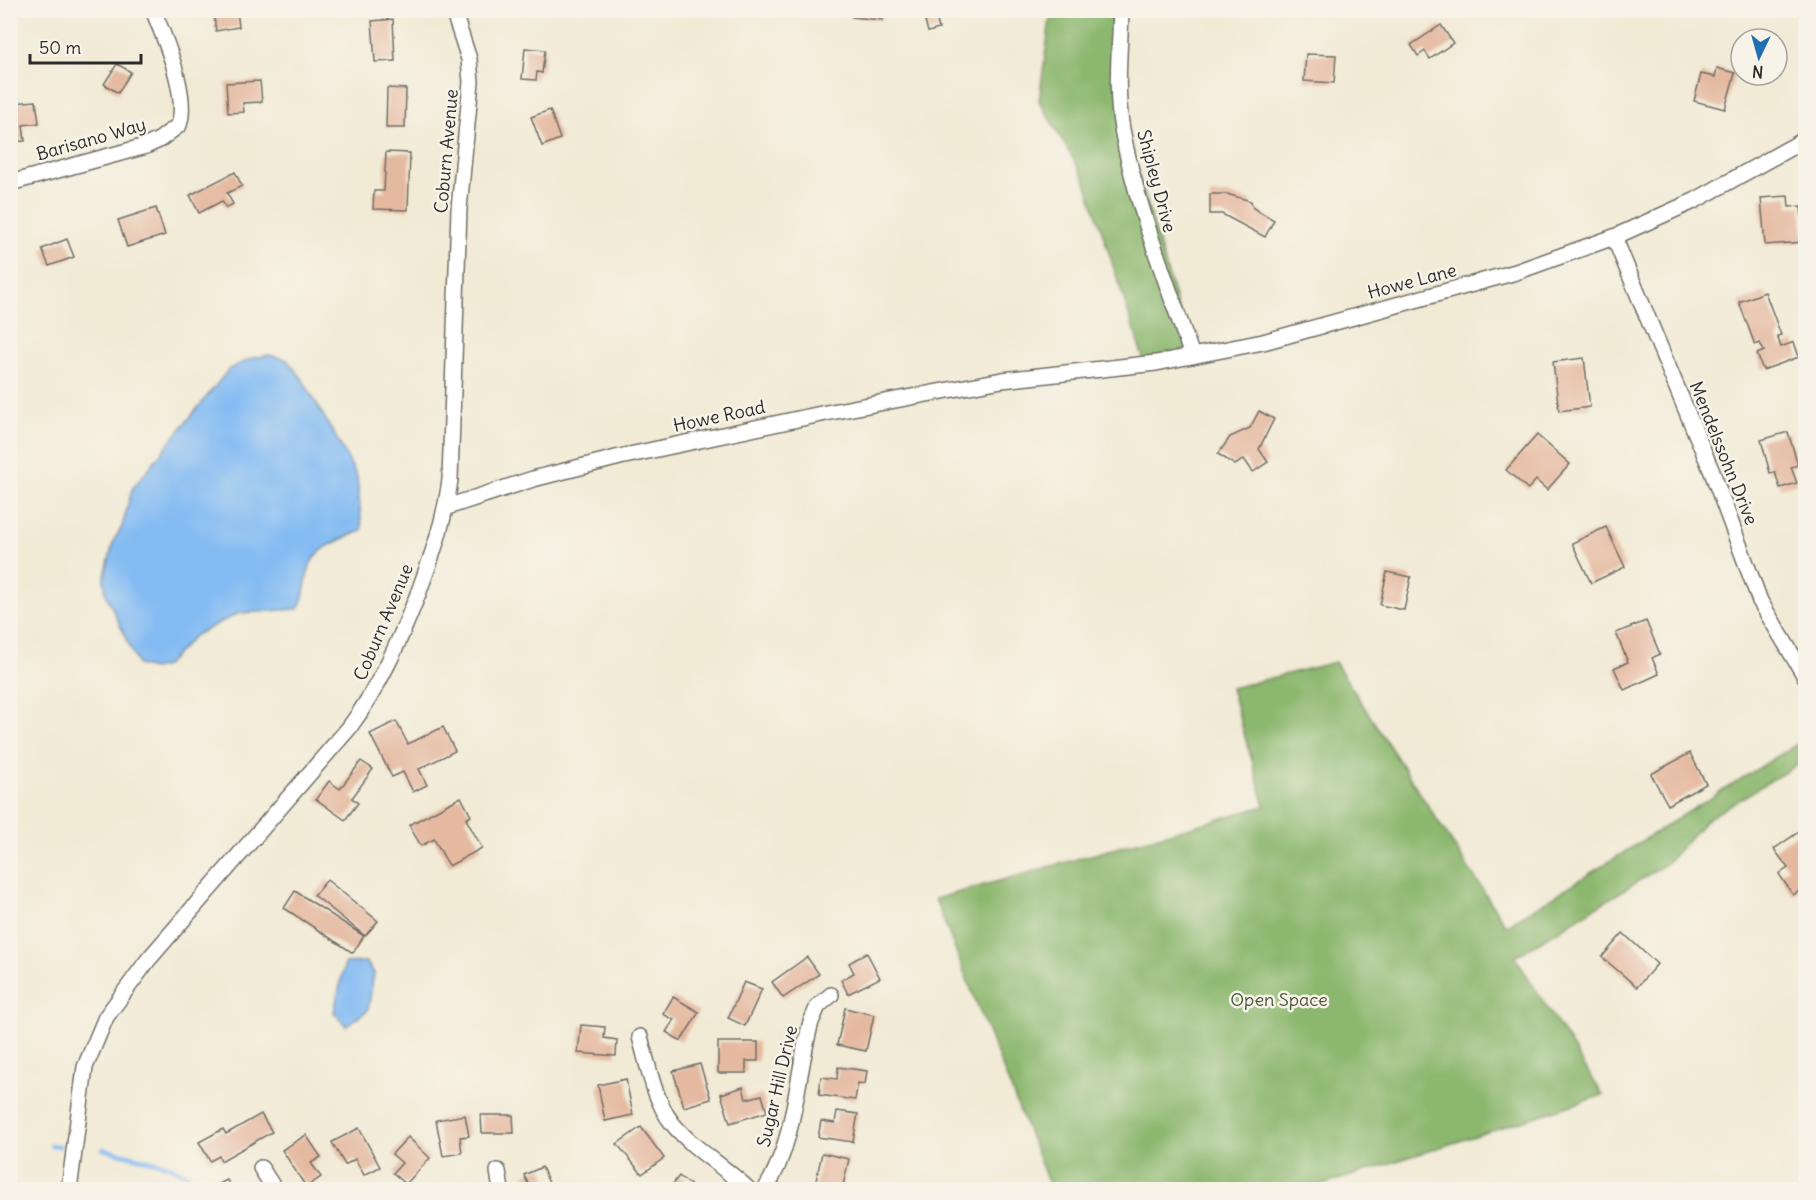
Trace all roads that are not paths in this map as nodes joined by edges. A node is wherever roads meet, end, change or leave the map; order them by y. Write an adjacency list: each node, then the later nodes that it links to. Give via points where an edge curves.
1 (153, 10): 5 (street, Barisano Way, via 182,102 179,125 146,146)
2 (453, 10): 9 (street, Coburn Avenue, via 469,59 471,82 459,209 454,419)
3 (1121, 10): 7 (street, Shipley Drive, via 1122,128 1149,229)
4 (1806, 139): 6 (street, Howe Lane, via 1694,201)
5 (10, 183)
6 (1614, 237): 7 (street, Howe Lane, via 1467,287 1263,342); 10 (street, Mendelssohn Drive, via 1713,472 1760,601)
7 (1192, 356): 8 (street, Howe Lane)
8 (1002, 380): 9 (street, Howe Road, via 620,457 533,479)
9 (447, 507): 15 (street, Coburn Avenue, via 394,654 370,700 350,728 155,951 106,1017 85,1067)
10 (1806, 678)
11 (831, 995): 19 (street, Sugar Hill Drive, via 818,1006 811,1022 788,1131)
12 (640, 1037): 18 (street, via 656,1091 671,1122)
13 (261, 1168): 16 (street)
14 (498, 1171): 17 (street)
15 (69, 1190)
16 (275, 1190)
17 (501, 1190)
18 (749, 1190)
19 (765, 1190)

